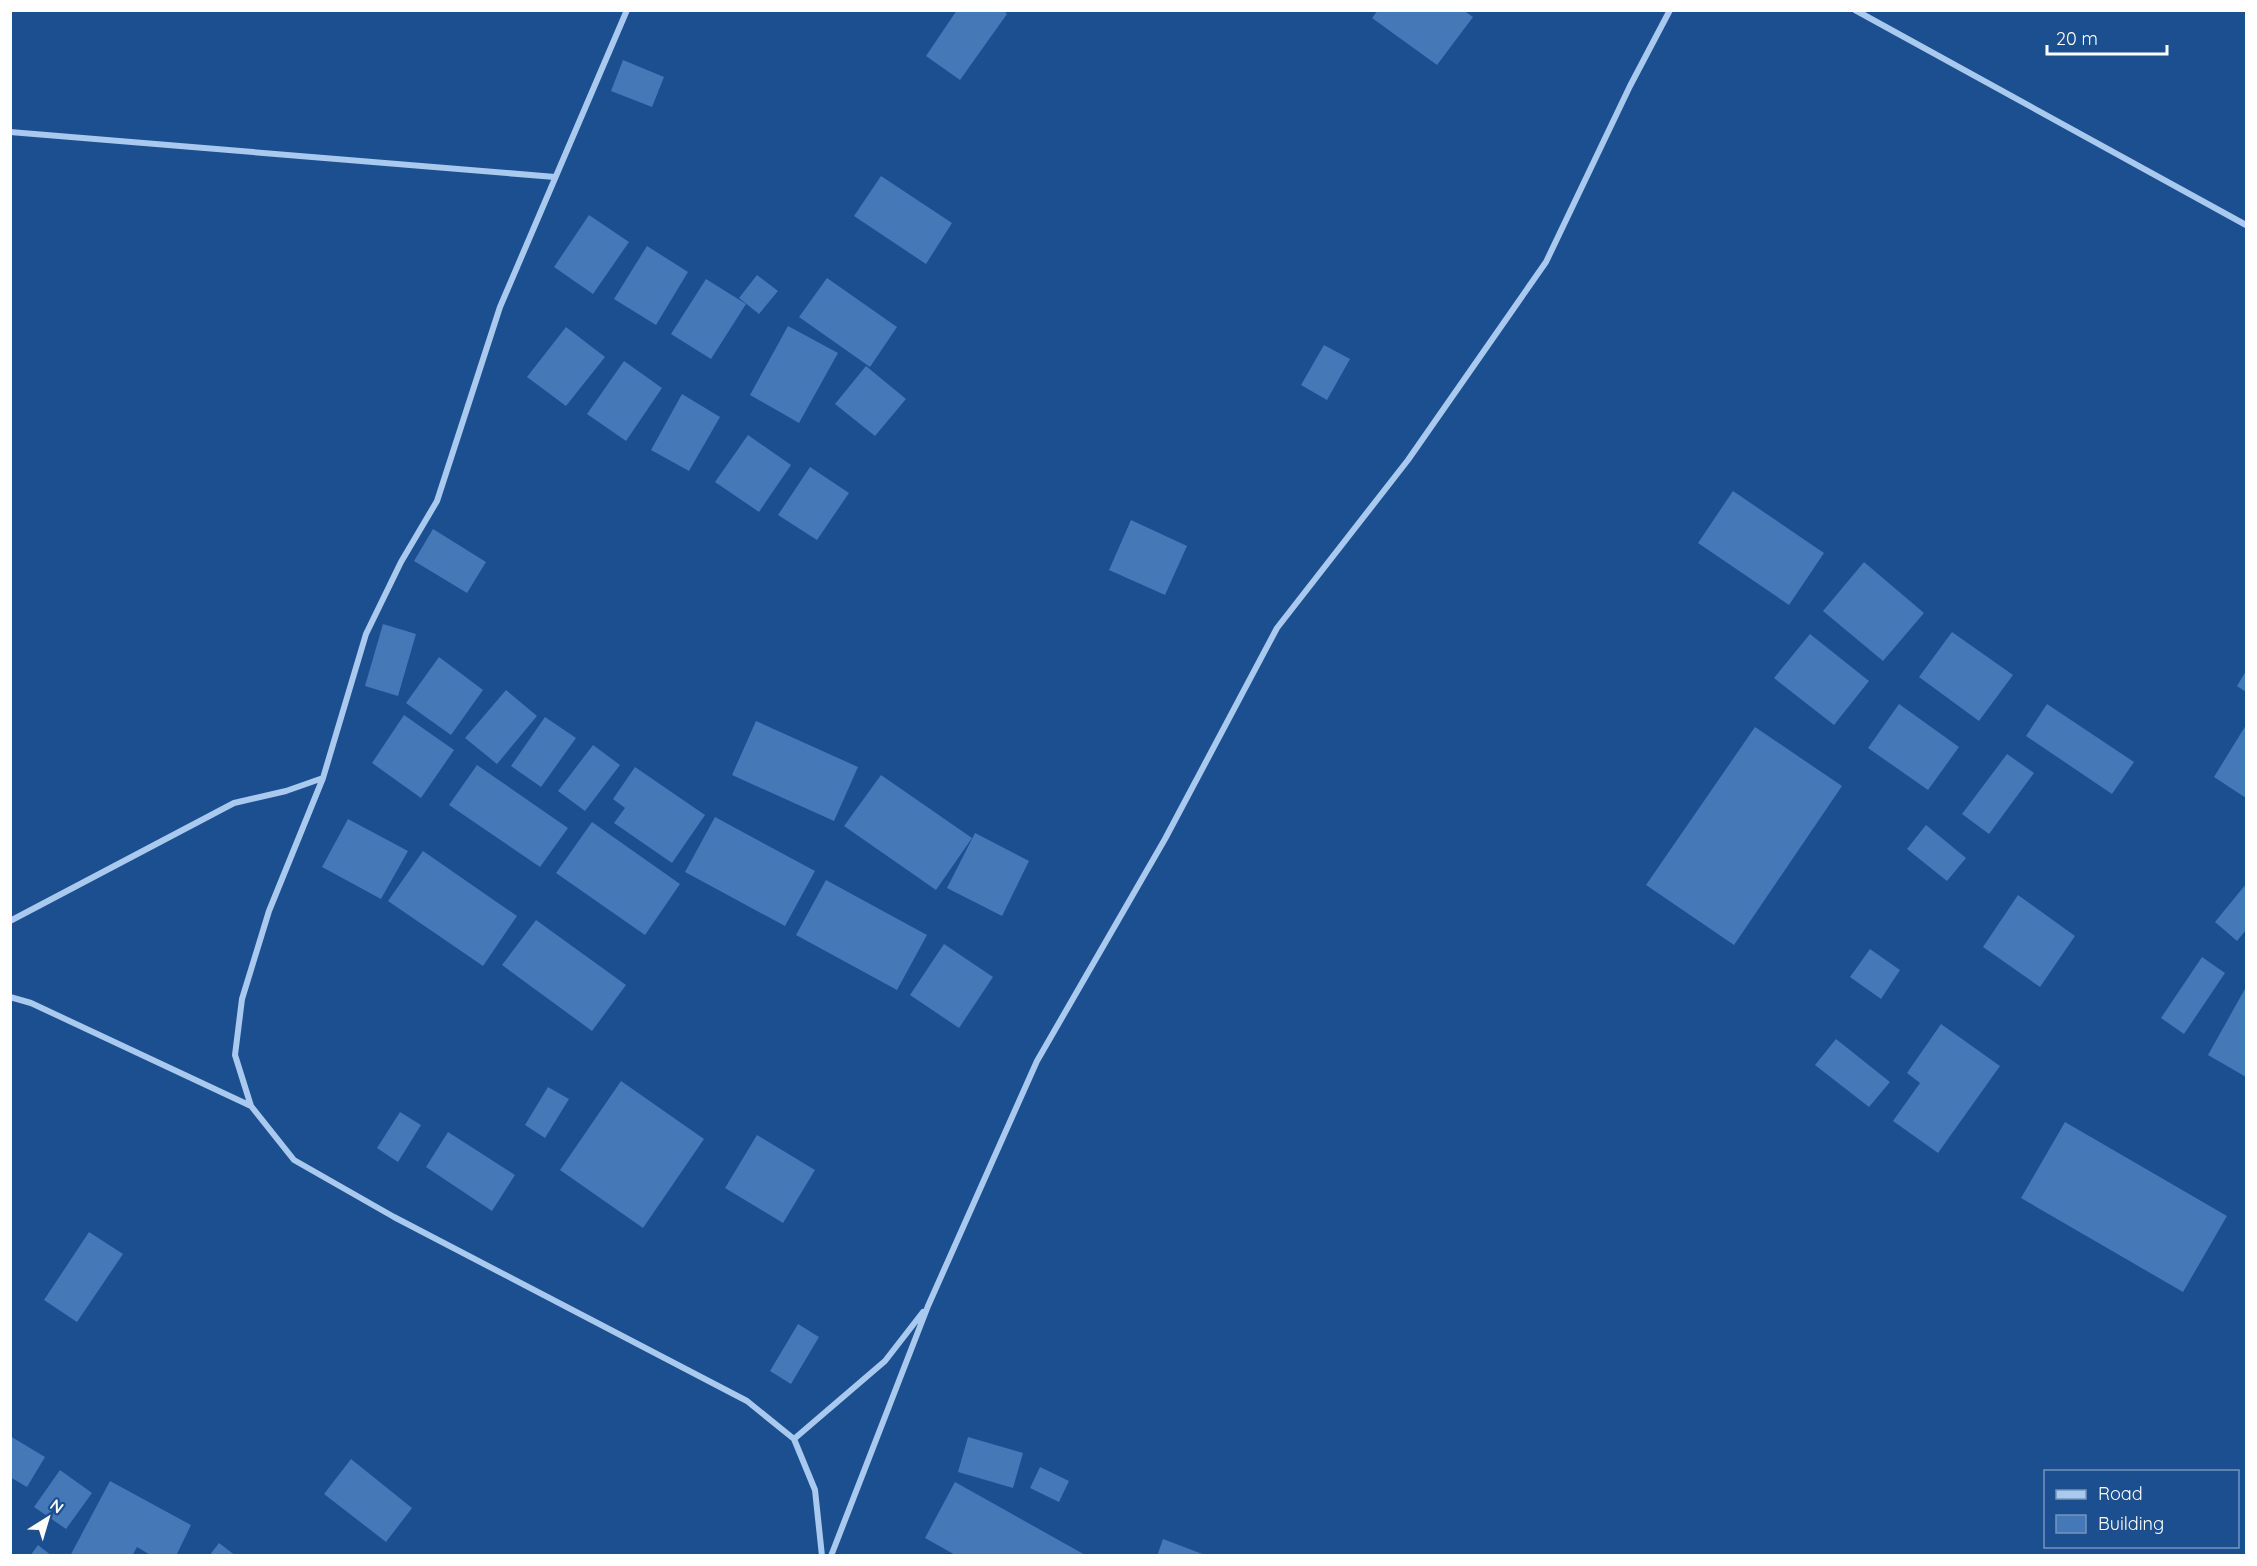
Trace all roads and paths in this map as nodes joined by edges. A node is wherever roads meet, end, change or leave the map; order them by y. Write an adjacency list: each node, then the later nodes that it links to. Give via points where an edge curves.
1 (627, 10): 5 (street)
2 (1670, 10): 11 (street, via 1546,262 1408,460 1277,628 1165,839 1037,1061)
3 (1855, 10): 6 (street)
4 (10, 132): 5 (street)
5 (555, 177): 7 (street, via 500,307 437,501 401,561 366,634)
6 (2247, 225)
7 (323, 778): 8 (street, via 234,803); 10 (street, via 269,911 242,999 235,1055)
8 (10, 921)
9 (10, 997): 10 (street, via 31,1003)
10 (251, 1106): 12 (street, via 294,1160 394,1217 747,1401)
11 (928, 1306): 12 (street, via 885,1361); 14 (street)
12 (794, 1439): 13 (street, via 815,1490)
13 (822, 1556)
14 (831, 1556)

